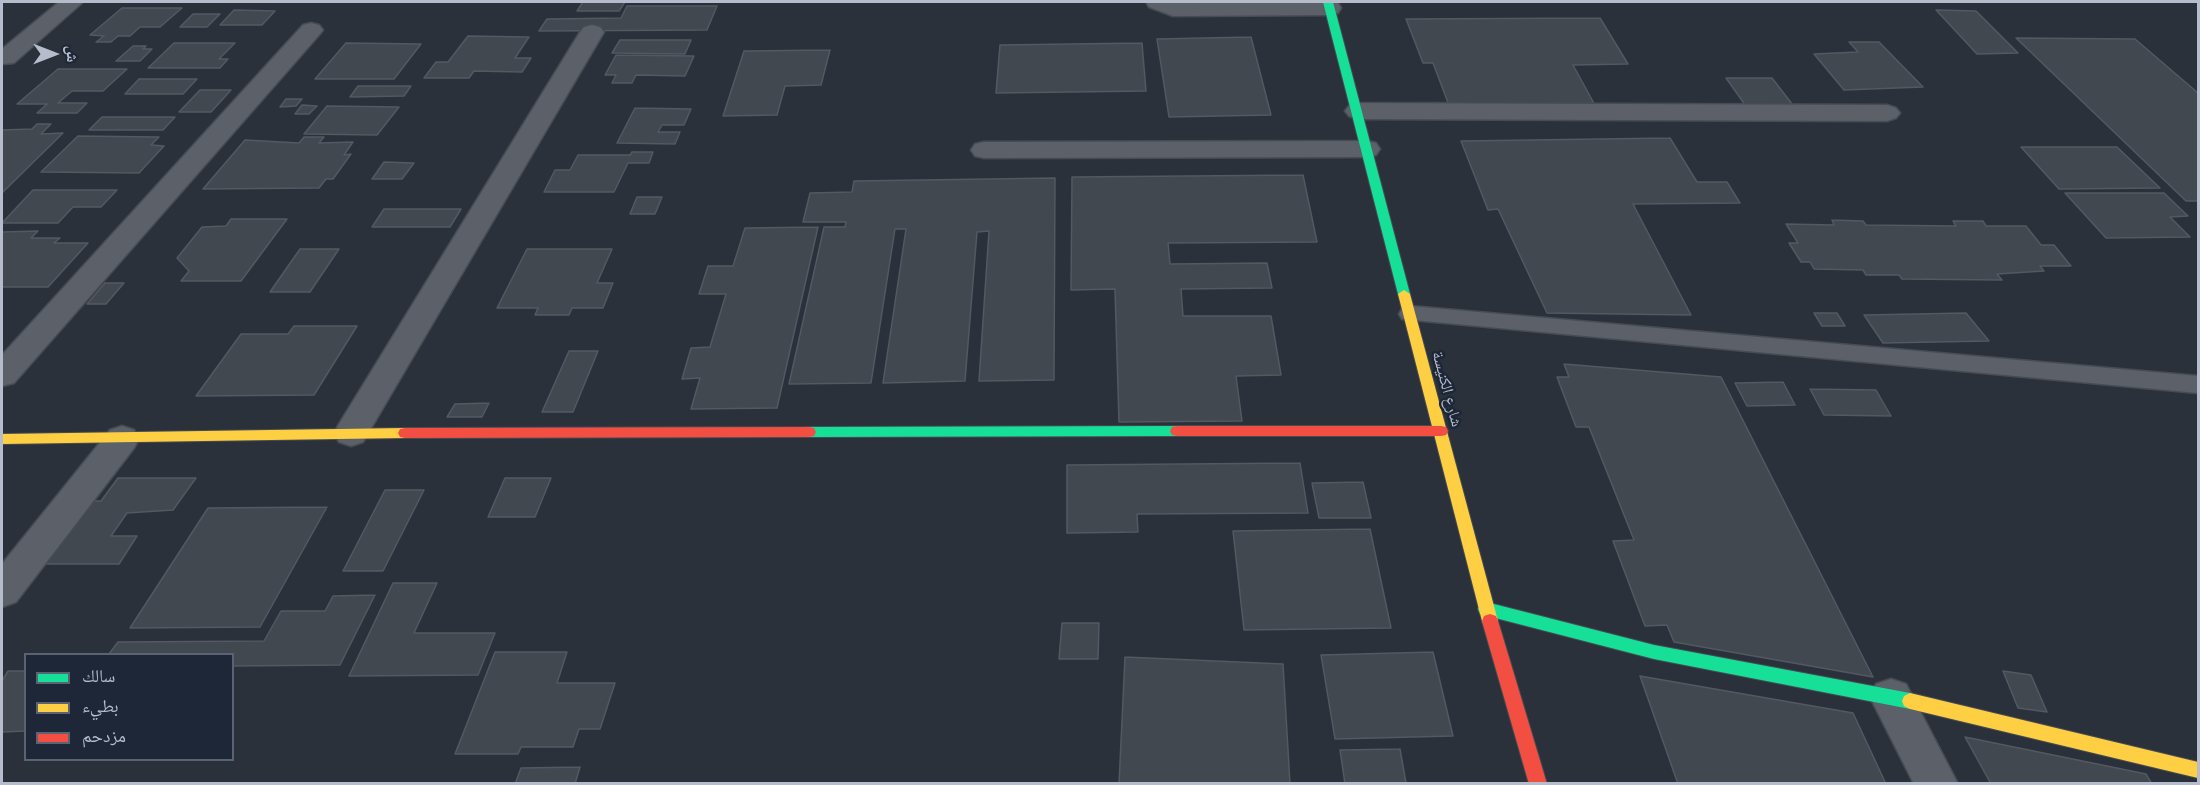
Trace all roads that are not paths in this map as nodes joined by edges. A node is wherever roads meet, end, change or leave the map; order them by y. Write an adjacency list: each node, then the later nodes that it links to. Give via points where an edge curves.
1 (72, 2): 6 (street)
2 (1157, 2): 3 (street, via 1173,9)
3 (1329, 5): 7 (street, شارع الكنيسة)
4 (311, 30): 12 (street)
5 (592, 32): 15 (street)
6 (5, 58)
7 (1358, 111): 8 (street); 9 (street, شارع الكنيسة)
8 (1887, 113)
9 (1367, 148): 10 (street); 11 (street, شارع الكنيسة)
10 (984, 150)
11 (1410, 314): 13 (lane); 14 (street, شارع الكنيسة)
12 (2, 375)
13 (2199, 385)
14 (1441, 431): 15 (street); 19 (street, شارع الكنيسة)
15 (351, 433): 17 (street)
16 (2, 439): 17 (street)
17 (122, 440): 18 (street)
18 (2, 591)
19 (1486, 609): 20 (street, via 1654,652); 22 (street, شارع الكنيسة)
20 (1891, 697): 21 (street); 23 (street)
21 (2199, 771)
22 (1538, 783)
23 (1937, 783)

